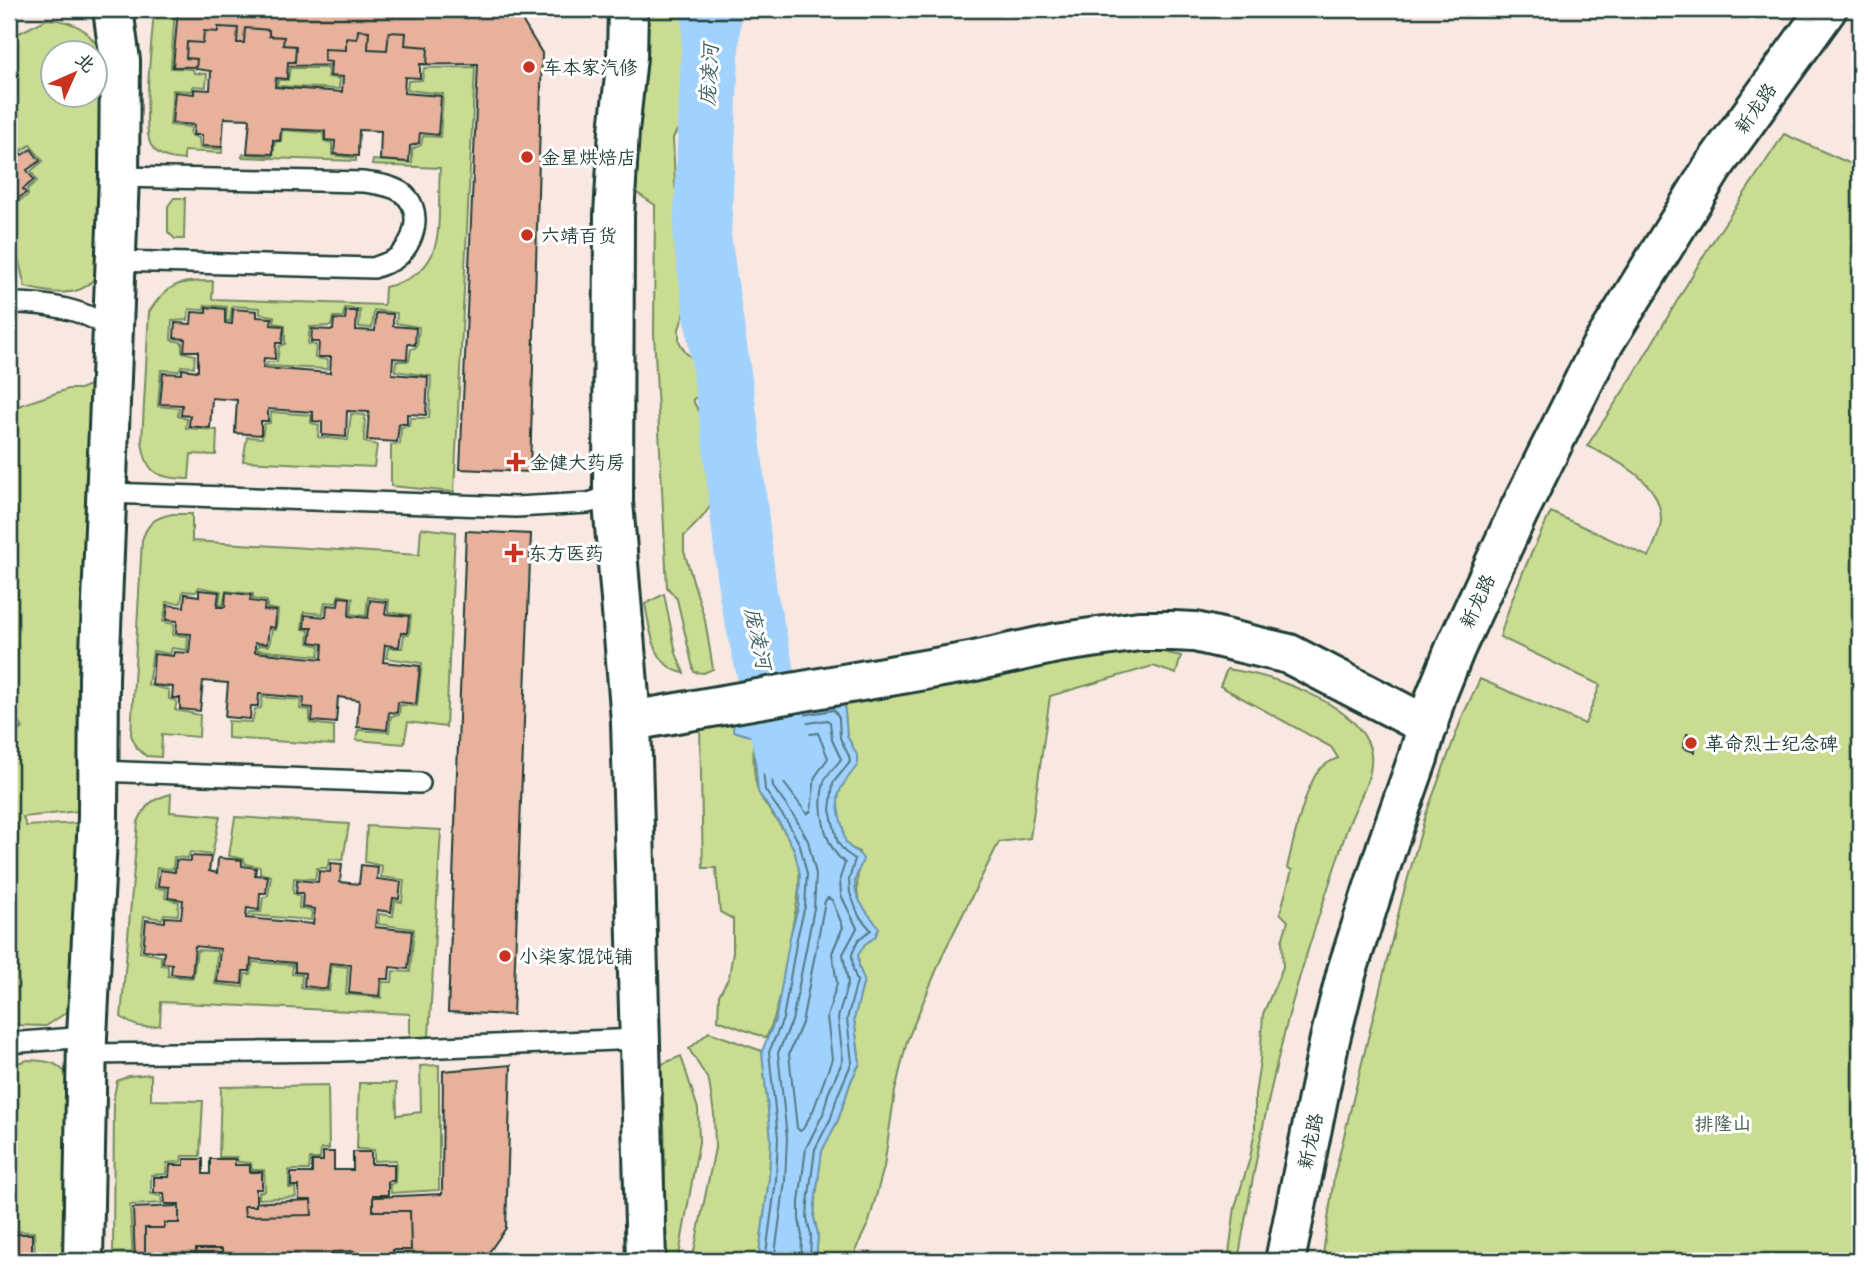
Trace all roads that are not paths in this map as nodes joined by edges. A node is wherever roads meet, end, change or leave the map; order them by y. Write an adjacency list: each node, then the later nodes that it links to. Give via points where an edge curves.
1 (113, 9): 5 (street, via 120,61)
2 (628, 9): 11 (street, via 614,215 612,398 613,502)
3 (1811, 9): 12 (street, 新龙路, via 1702,158 1587,345 1443,645)
4 (1828, 9): 12 (street, 新龙路, via 1713,167 1600,349 1540,466)
5 (118, 177): 6 (street); 6 (lane, via 364,182 403,193 413,205 416,224 409,243 395,258 374,268)
6 (116, 261): 8 (street)
7 (9, 303): 8 (lane, via 51,306 105,324)
8 (113, 333): 9 (street)
9 (107, 493): 10 (lane, via 516,507); 13 (street)
10 (598, 500)
11 (631, 721): 12 (street, via 1139,631 1195,632 1289,654); 15 (street)
12 (1422, 722): 20 (street, 新龙路, via 1334,965); 21 (street, 新龙路, via 1347,971)
13 (98, 771): 14 (lane); 17 (street)
14 (420, 783)
15 (639, 1039): 17 (lane, via 341,1051); 19 (street)
16 (9, 1043): 17 (lane)
17 (87, 1045): 18 (street)
18 (83, 1261)
19 (646, 1261)
20 (1268, 1261)
21 (1284, 1261)

